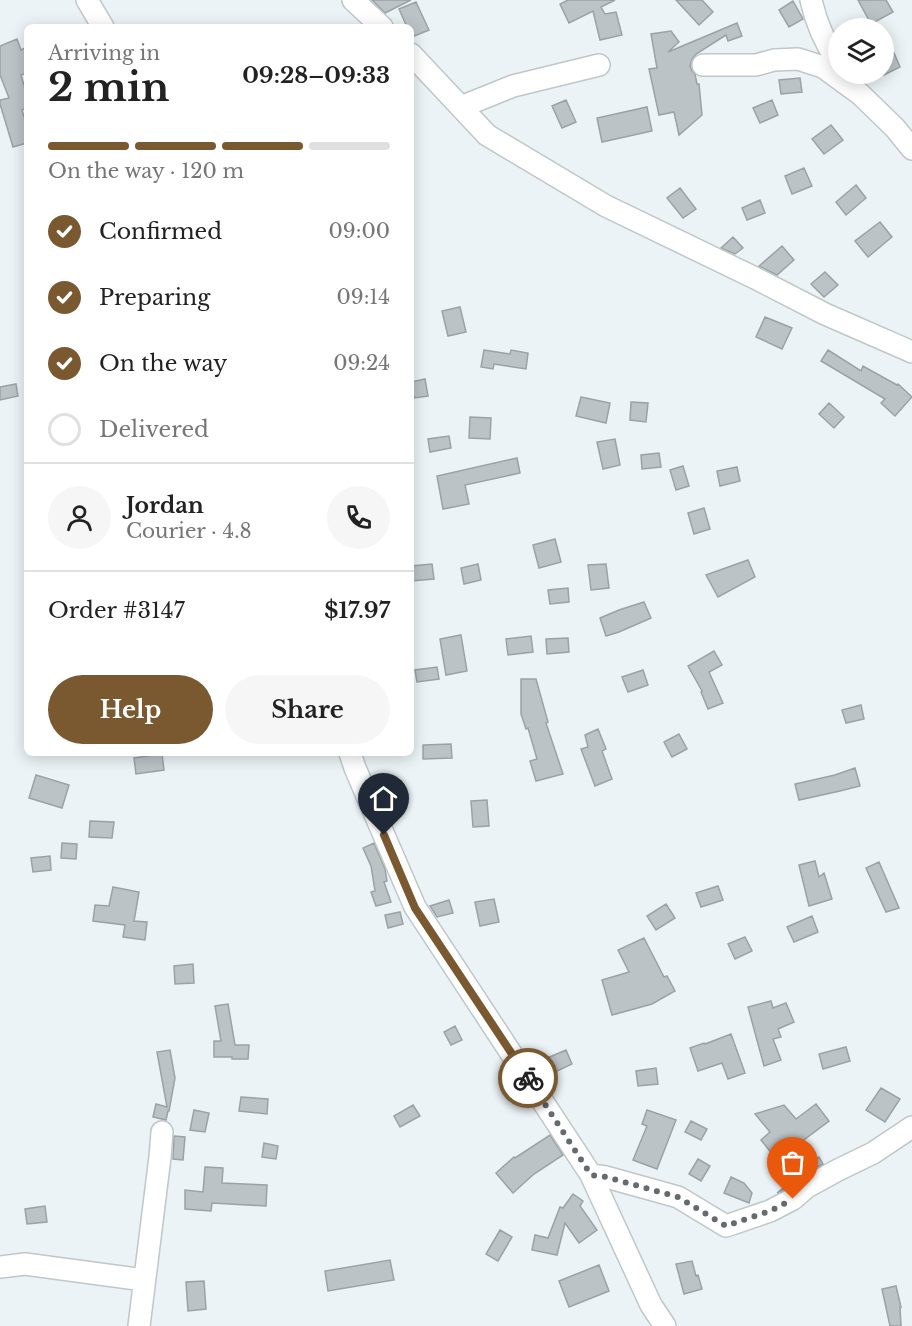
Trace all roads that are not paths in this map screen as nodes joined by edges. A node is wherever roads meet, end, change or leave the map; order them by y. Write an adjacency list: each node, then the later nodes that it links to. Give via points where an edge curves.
1 (87, 0): 4 (street)
2 (353, 0): 5 (street)
3 (811, 0): 6 (street)
4 (101, 24)
5 (379, 24)
6 (828, 47)
7 (414, 57): 12 (street)
8 (599, 65): 12 (street, via 513,86)
9 (703, 65): 11 (street, via 756,65 798,59 824,67)
10 (854, 84): 11 (street)
11 (860, 94): 13 (street)
12 (461, 107): 14 (street, via 488,135 606,206 825,315)
13 (912, 148)
14 (912, 352)
15 (351, 756): 18 (street, via 415,908)
16 (912, 1127): 18 (street, via 873,1153 807,1187 793,1199 726,1226 678,1197)
17 (162, 1131): 20 (street)
18 (591, 1175): 22 (street, via 651,1305)
19 (0, 1267): 20 (street, via 25,1264)
20 (144, 1280): 21 (street)
21 (139, 1326)
22 (665, 1326)

